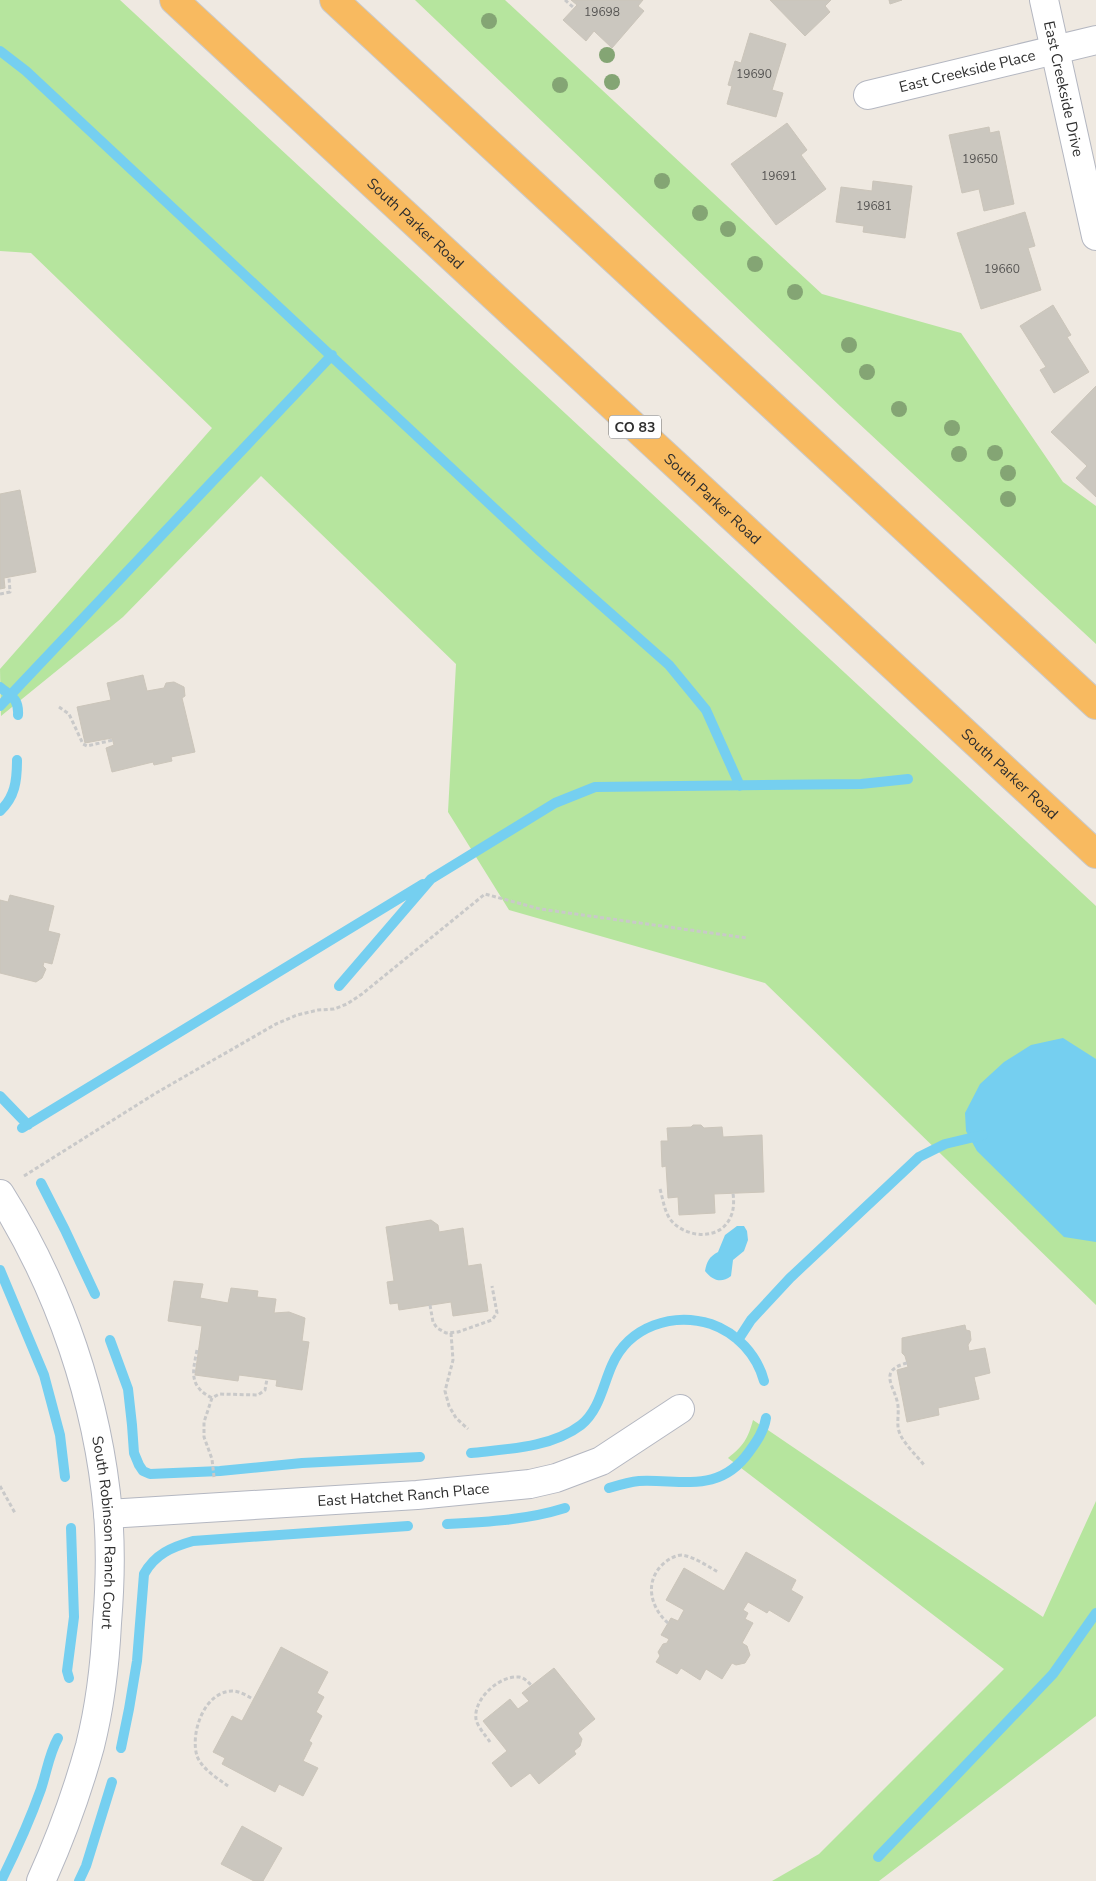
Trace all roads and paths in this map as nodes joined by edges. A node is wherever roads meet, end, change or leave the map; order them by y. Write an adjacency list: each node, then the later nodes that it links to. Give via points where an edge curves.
1 (174, 0): 15 (highway, South Parker Road / CO 83)
2 (334, 0): 12 (highway)
3 (565, 0): 5 (path)
4 (1044, 0): 7 (street, East Creekside Drive)
5 (574, 8)
6 (1096, 40): 7 (street, East Creekside Place)
7 (1055, 50): 8 (street, East Creekside Place); 9 (street, East Creekside Drive)
8 (868, 95)
9 (1096, 236)
10 (9, 578): 11 (path, via 10,592)
11 (0, 594)
12 (1096, 705)
13 (59, 707): 14 (path, via 69,714 83,744 87,746)
14 (113, 740)
15 (1096, 854)
16 (747, 938): 17 (path, via 540,909 485,894 347,1004 297,1015 276,1024 156,1093)
17 (23, 1176)
18 (660, 1189): 19 (path, via 671,1220 678,1227 699,1235 710,1234 725,1226 733,1212)
19 (734, 1193)
20 (0, 1194): 34 (street, South Robinson Ranch Court, via 37,1259 76,1358 99,1450)
21 (492, 1286): 23 (path, via 496,1317)
22 (430, 1305): 23 (path, via 437,1328)
23 (451, 1333): 29 (path, via 453,1356 445,1391 456,1418)
24 (197, 1350): 27 (path, via 194,1382)
25 (907, 1363): 30 (path, via 893,1369 890,1383 898,1404 899,1433)
26 (267, 1379): 27 (path, via 265,1390 258,1395 219,1394)
27 (212, 1398): 32 (path, via 204,1422 204,1437 212,1459)
28 (680, 1409): 32 (street, East Hatchet Ranch Place, via 601,1461 530,1484 416,1495)
29 (468, 1429)
30 (924, 1465)
31 (0, 1486): 33 (path)
32 (218, 1507): 34 (street, East Hatchet Ranch Place)
33 (16, 1513)
34 (108, 1514): 41 (street, South Robinson Ranch Court, via 109,1599 98,1706 70,1812)
35 (718, 1572): 36 (path, via 681,1555 664,1562 650,1588 656,1610)
36 (668, 1623)
37 (532, 1686): 39 (path, via 526,1679 511,1678 496,1685 480,1699 476,1720)
38 (253, 1699): 40 (path, via 238,1691 220,1694 200,1718 196,1744 198,1756 209,1772)
39 (490, 1742)
40 (228, 1786)
41 (41, 1881)

